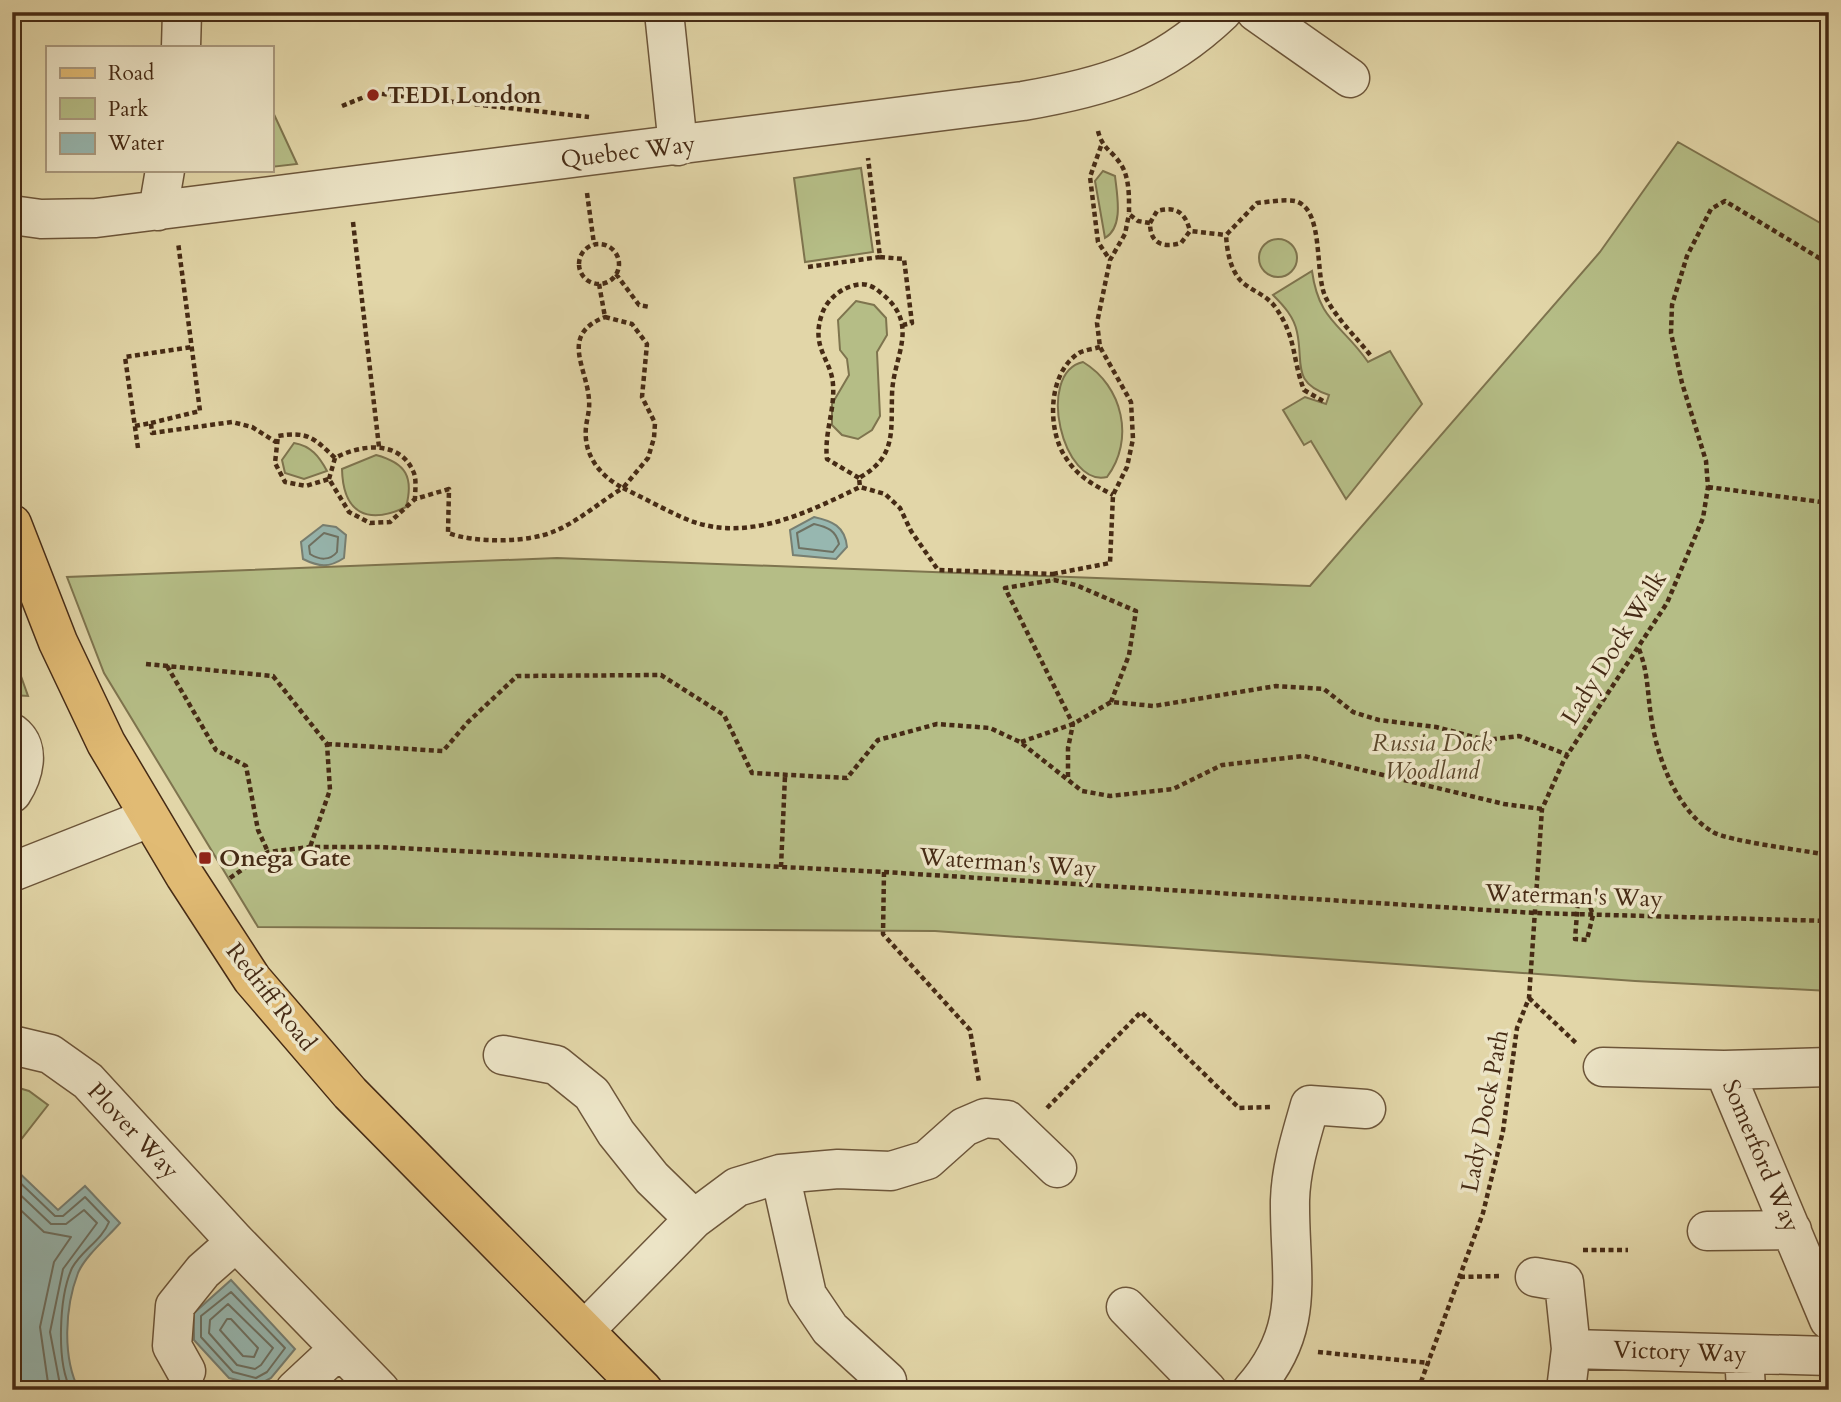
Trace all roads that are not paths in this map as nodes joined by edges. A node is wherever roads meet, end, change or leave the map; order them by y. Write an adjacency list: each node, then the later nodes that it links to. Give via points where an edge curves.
1 (182, 12): 5 (street)
2 (664, 12): 7 (street)
3 (1222, 12): 7 (street, Quebec Way, via 1169,54 1138,72 1090,90)
4 (1256, 12): 6 (street)
5 (181, 46)
6 (1350, 78)
7 (678, 146): 10 (street, Quebec Way, via 591,173)
8 (165, 172): 10 (street)
9 (12, 215): 10 (street, Quebec Way)
10 (168, 226)
11 (12, 524): 14 (main road, Redriff Road, via 58,642 106,743)
12 (12, 733): 13 (street, via 23,750 24,773)
13 (12, 793)
14 (149, 818): 15 (street); 31 (main road, Redriff Road, via 281,1017)
15 (12, 872)
16 (12, 1045): 27 (street, Plover Way, via 50,1054 88,1081)
17 (503, 1055): 24 (street, via 556,1065 592,1094 652,1178)
18 (1603, 1067): 20 (street, Somerford Way)
19 (1829, 1067): 20 (street, Somerford Way)
20 (1724, 1070): 26 (street, Somerford Way)
21 (1366, 1109): 42 (street, via 1310,1105 1293,1167 1291,1312 1283,1346)
22 (1057, 1168): 23 (street, via 1007,1121 985,1118 964,1127 927,1160 891,1171)
23 (780, 1174): 24 (street, via 737,1187); 37 (street, via 807,1295 830,1329)
24 (695, 1219): 31 (street)
25 (1707, 1231): 26 (street)
26 (1807, 1237): 30 (street, Somerford Way)
27 (236, 1242): 32 (street, Plover Way); 35 (street, via 202,1271 175,1306 172,1346)
28 (1535, 1277): 33 (street, via 1564,1282)
29 (1126, 1307): 41 (street)
30 (1829, 1320)
31 (585, 1330): 40 (main road, Redriff Road)
32 (339, 1349): 38 (street); 39 (street, Plover Way)
33 (1571, 1349): 36 (street, Victory Way); 43 (street)
34 (1829, 1356): 36 (street, Victory Way)
35 (186, 1371)
36 (1745, 1372)
37 (878, 1382)
38 (295, 1390)
39 (380, 1390)
40 (643, 1390)
41 (1207, 1390)
42 (1252, 1390)
43 (1566, 1390)

